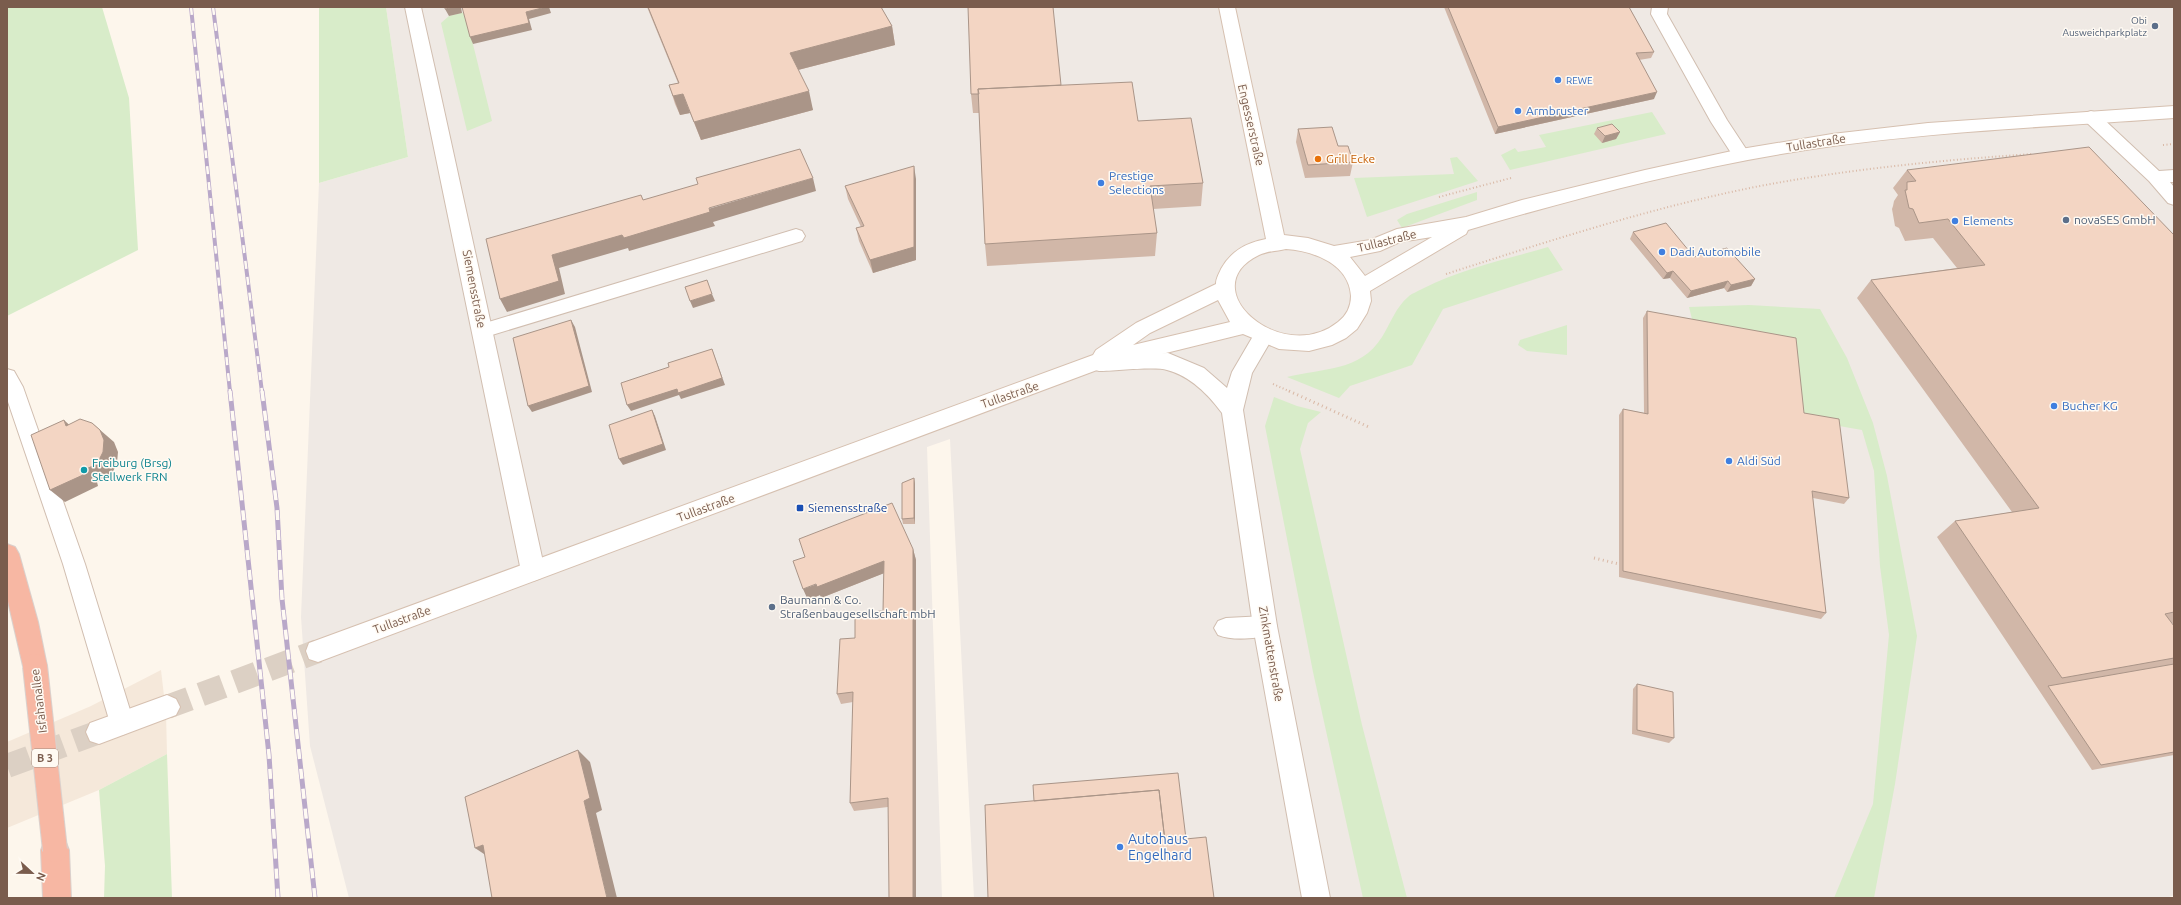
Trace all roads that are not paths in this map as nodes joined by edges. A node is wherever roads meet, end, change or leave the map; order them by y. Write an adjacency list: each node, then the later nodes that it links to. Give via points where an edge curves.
1 (413, 7): 17 (street, Siemensstraße, via 460,217)
2 (1227, 7): 12 (street, Engesserstraße)
3 (1660, 7): 6 (lane, via 1659,14 1719,122)
4 (2174, 112): 5 (street, Tullastraße)
5 (2091, 117): 6 (street, Tullastraße, via 1913,131 1832,140); 8 (lane)
6 (1741, 155): 10 (street, Tullastraße, via 1645,176)
7 (2174, 176): 8 (lane)
8 (2155, 177): 9 (lane)
9 (2174, 199)
10 (1466, 224): 13 (street, Tullastraße, via 1397,236 1373,246); 15 (street, Tullastraße, via 1414,258)
11 (796, 236): 17 (lane)
12 (1276, 243): 13 (street, Tullastraße, via 1303,244); 14 (street, Tullastraße, via 1258,247 1236,261 1228,273)
13 (1331, 254): 15 (street, Tullastraße, via 1350,269)
14 (1225, 288): 16 (street, Tullastraße, via 1227,302); 19 (street, Tullastraße, via 1143,328)
15 (1360, 288): 18 (street, Tullastraße, via 1359,311 1353,321 1338,334 1325,340 1301,343)
16 (1245, 326): 18 (street, Tullastraße); 19 (street, Tullastraße)
17 (482, 331): 23 (street, Siemensstraße)
18 (1263, 337): 21 (street, Zinkmattenstraße, via 1242,372)
19 (1094, 363): 21 (street, Zinkmattenstraße, via 1168,361 1197,374 1218,392); 23 (street, Tullastraße)
20 (7, 377): 28 (lane, via 13,386 74,564)
21 (1232, 410): 24 (street, Zinkmattenstraße)
22 (7, 554): 30 (highway, Isfahanallee / B 3, bridge, via 35,666 55,850)
23 (533, 571): 26 (street, Tullastraße)
24 (1265, 626): 25 (lane); 31 (street, Zinkmattenstraße)
25 (1226, 628)
26 (318, 651)
27 (167, 707): 28 (street)
28 (122, 723): 29 (street)
29 (99, 732)
30 (57, 898)
31 (1316, 898)

